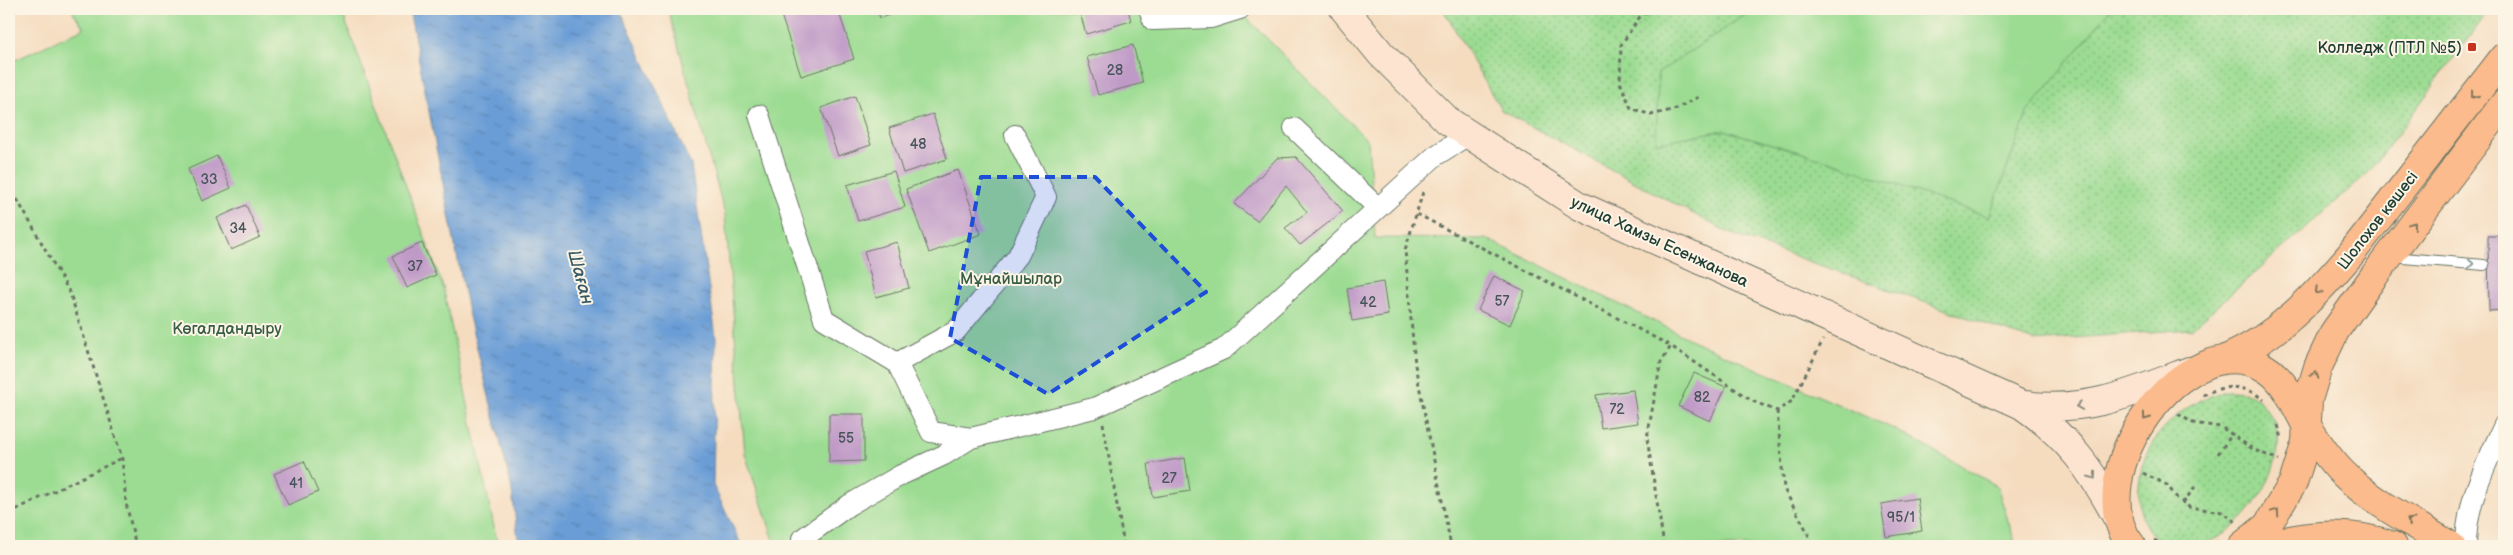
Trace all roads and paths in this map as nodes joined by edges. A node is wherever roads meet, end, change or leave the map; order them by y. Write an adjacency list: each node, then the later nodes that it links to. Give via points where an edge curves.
1 (1149, 9): 2 (street, via 1153,20 1211,18)
2 (1240, 9)
3 (1344, 9): 11 (street, улица Хамзы Есенжанова, via 1381,54 1448,121)
4 (1654, 9): 6 (path, via 1641,15 1621,45 1620,82 1631,108 1651,115 1676,109)
5 (2504, 57): 20 (main road, Шолохов көшесі, one-way to 20, via 2325,284 2265,339)
6 (1702, 95)
7 (2503, 110): 16 (main road, Шолохов көшесі, one-way to 7)
8 (759, 115): 21 (street, via 824,319)
9 (1294, 128): 14 (street)
10 (1015, 135): 21 (street, via 1046,197 1018,256 956,330)
11 (1468, 135): 14 (street, via 1435,156); 18 (street, улица Хамзы Есенжанова, via 1580,206)
12 (9, 185): 38 (path, via 70,293)
13 (1424, 189): 15 (path)
14 (1378, 208): 24 (street, via 1224,349)
15 (1416, 214): 19 (path); 50 (path, via 1406,250 1415,366)
16 (2389, 256): 17 (lane, one-way to 17); 31 (main road, Шолохов көшесі, one-way to 16, via 2318,367 2335,331)
17 (2484, 265)
18 (1832, 320): 25 (street, улица Хамзы Есенжанова); 27 (path, via 1792,401)
19 (1671, 346): 27 (path, via 1752,402); 51 (path, via 1661,362 1647,438)
20 (2217, 361): 25 (street, one-way to 25, via 2106,401 2072,408); 31 (main road, via 2246,361 2265,368 2282,382); 45 (main road, Шолохов көшесі, one-way to 45, via 2182,379 2162,396 2143,420 2118,475)
21 (897, 363): 34 (street, via 930,432)
22 (2196, 398): 23 (path, via 2212,391 2240,388 2252,390)
23 (2266, 401)
24 (1100, 405): 34 (street); 49 (path)
25 (2022, 405): 45 (street, one-way to 45, via 2060,434 2099,484)
26 (2182, 407): 28 (path)
27 (1777, 411): 52 (path, via 1784,489 1808,533)
28 (2175, 412): 29 (path); 33 (path, via 2194,423 2221,427)
29 (2171, 416)
30 (2278, 423): 35 (path)
31 (2305, 423): 46 (main road, Шолохов көшесі, one-way to 31, via 2268,526 2293,483 2304,450); 58 (main road, one-way to 31, via 2348,478)
32 (2504, 425): 59 (street, via 2476,484 2466,527)
33 (2233, 433): 37 (path); 39 (path, via 2254,450)
34 (971, 438): 48 (street, via 944,455 901,474 849,506 802,539)
35 (2281, 444)
36 (2280, 452): 39 (path)
37 (2218, 454)
38 (122, 458): 44 (path); 47 (path, via 126,503)
39 (2279, 460): 40 (path)
40 (2276, 467)
41 (2138, 471): 43 (path, via 2167,485)
42 (2197, 484): 43 (path)
43 (2183, 503): 46 (path, via 2196,510 2222,512)
44 (9, 513)
45 (2119, 521): 53 (main road); 54 (main road)
46 (2237, 535): 55 (path)
47 (136, 546)
48 (803, 546)
49 (1124, 546)
50 (1451, 546)
51 (1664, 546)
52 (1810, 546)
53 (2107, 546)
54 (2132, 546)
55 (2207, 546)
56 (2264, 546): 57 (main road, via 2325,534 2373,539)
57 (2392, 546)
58 (2451, 546)
59 (2466, 546)

